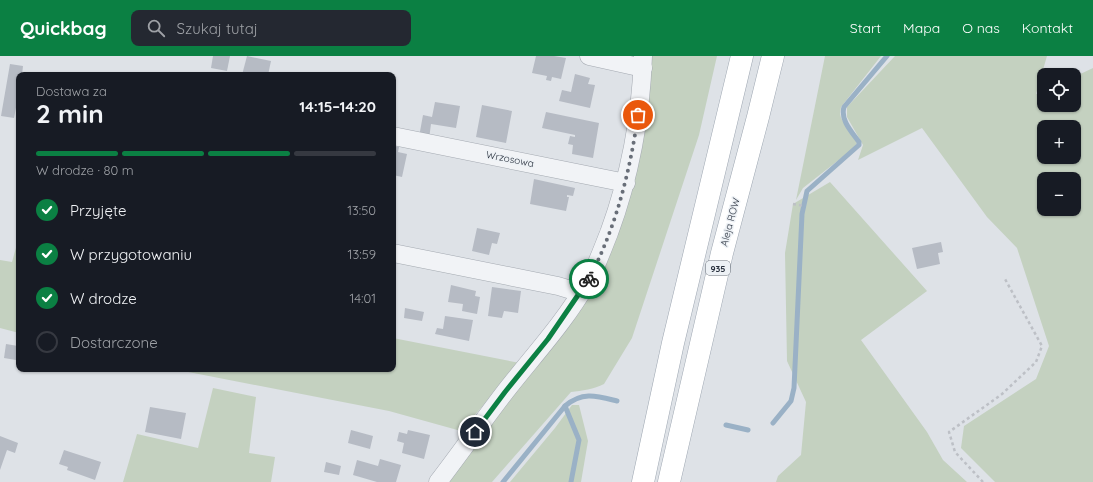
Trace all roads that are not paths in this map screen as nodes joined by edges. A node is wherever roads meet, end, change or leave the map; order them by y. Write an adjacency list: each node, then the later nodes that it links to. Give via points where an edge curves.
1 (589, 56): 4 (street)
2 (742, 56): 10 (main road, 935, via 673,343)
3 (773, 56): 11 (main road, Aleja ROW / 935, via 722,253)
4 (643, 62): 6 (street, via 634,141)
5 (396, 137): 6 (street, Wrzosowa)
6 (626, 183): 8 (street, via 600,256)
7 (396, 254): 8 (street, via 558,286)
8 (581, 293): 9 (street)
9 (438, 482)
10 (643, 482)
11 (669, 482)

